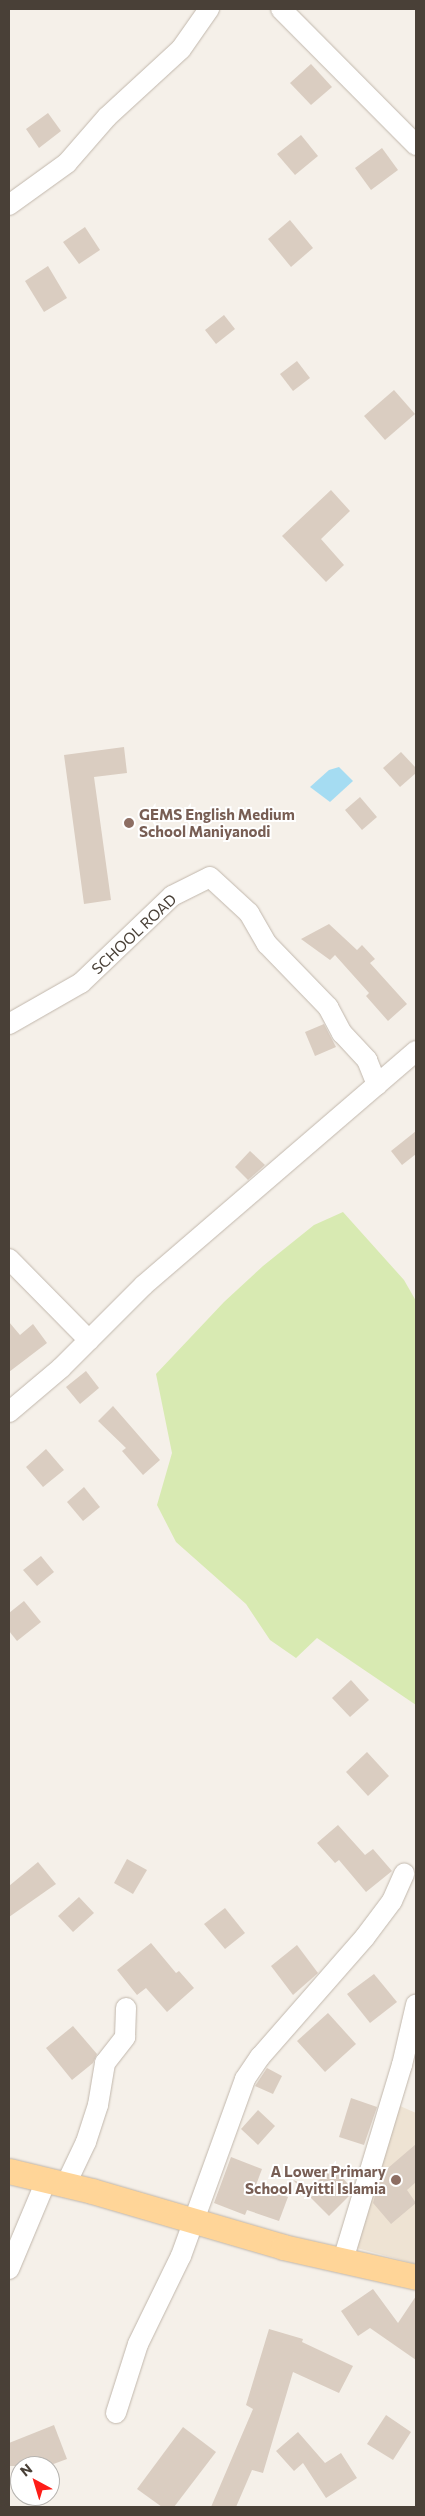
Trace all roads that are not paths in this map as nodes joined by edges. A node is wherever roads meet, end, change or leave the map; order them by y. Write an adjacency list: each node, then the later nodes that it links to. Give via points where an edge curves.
1 (209, 9): 4 (street, via 181,49 107,116 67,163)
2 (281, 9): 3 (street)
3 (416, 145)
4 (9, 206)
5 (9, 1024): 7 (street, SCHOOL ROAD, via 81,983 172,896 210,877 249,913 267,944 328,1007 342,1033 367,1060)
6 (416, 1051): 7 (street)
7 (377, 1085): 9 (street, via 144,1285)
8 (9, 1259): 9 (street)
9 (89, 1340): 10 (street)
10 (9, 1412)
11 (404, 1874): 16 (street, via 392,1901 365,1937 260,2057 245,2079)
12 (416, 2005): 17 (street, via 402,2065)
13 (126, 2008): 15 (street, via 126,2037 105,2063 89,2132)
14 (9, 2171): 15 (main road)
15 (56, 2184): 16 (main road); 18 (street)
16 (193, 2222): 17 (main road); 20 (street, via 181,2256 138,2344)
17 (343, 2260): 19 (main road)
18 (9, 2269)
19 (416, 2276)
20 (116, 2413)

